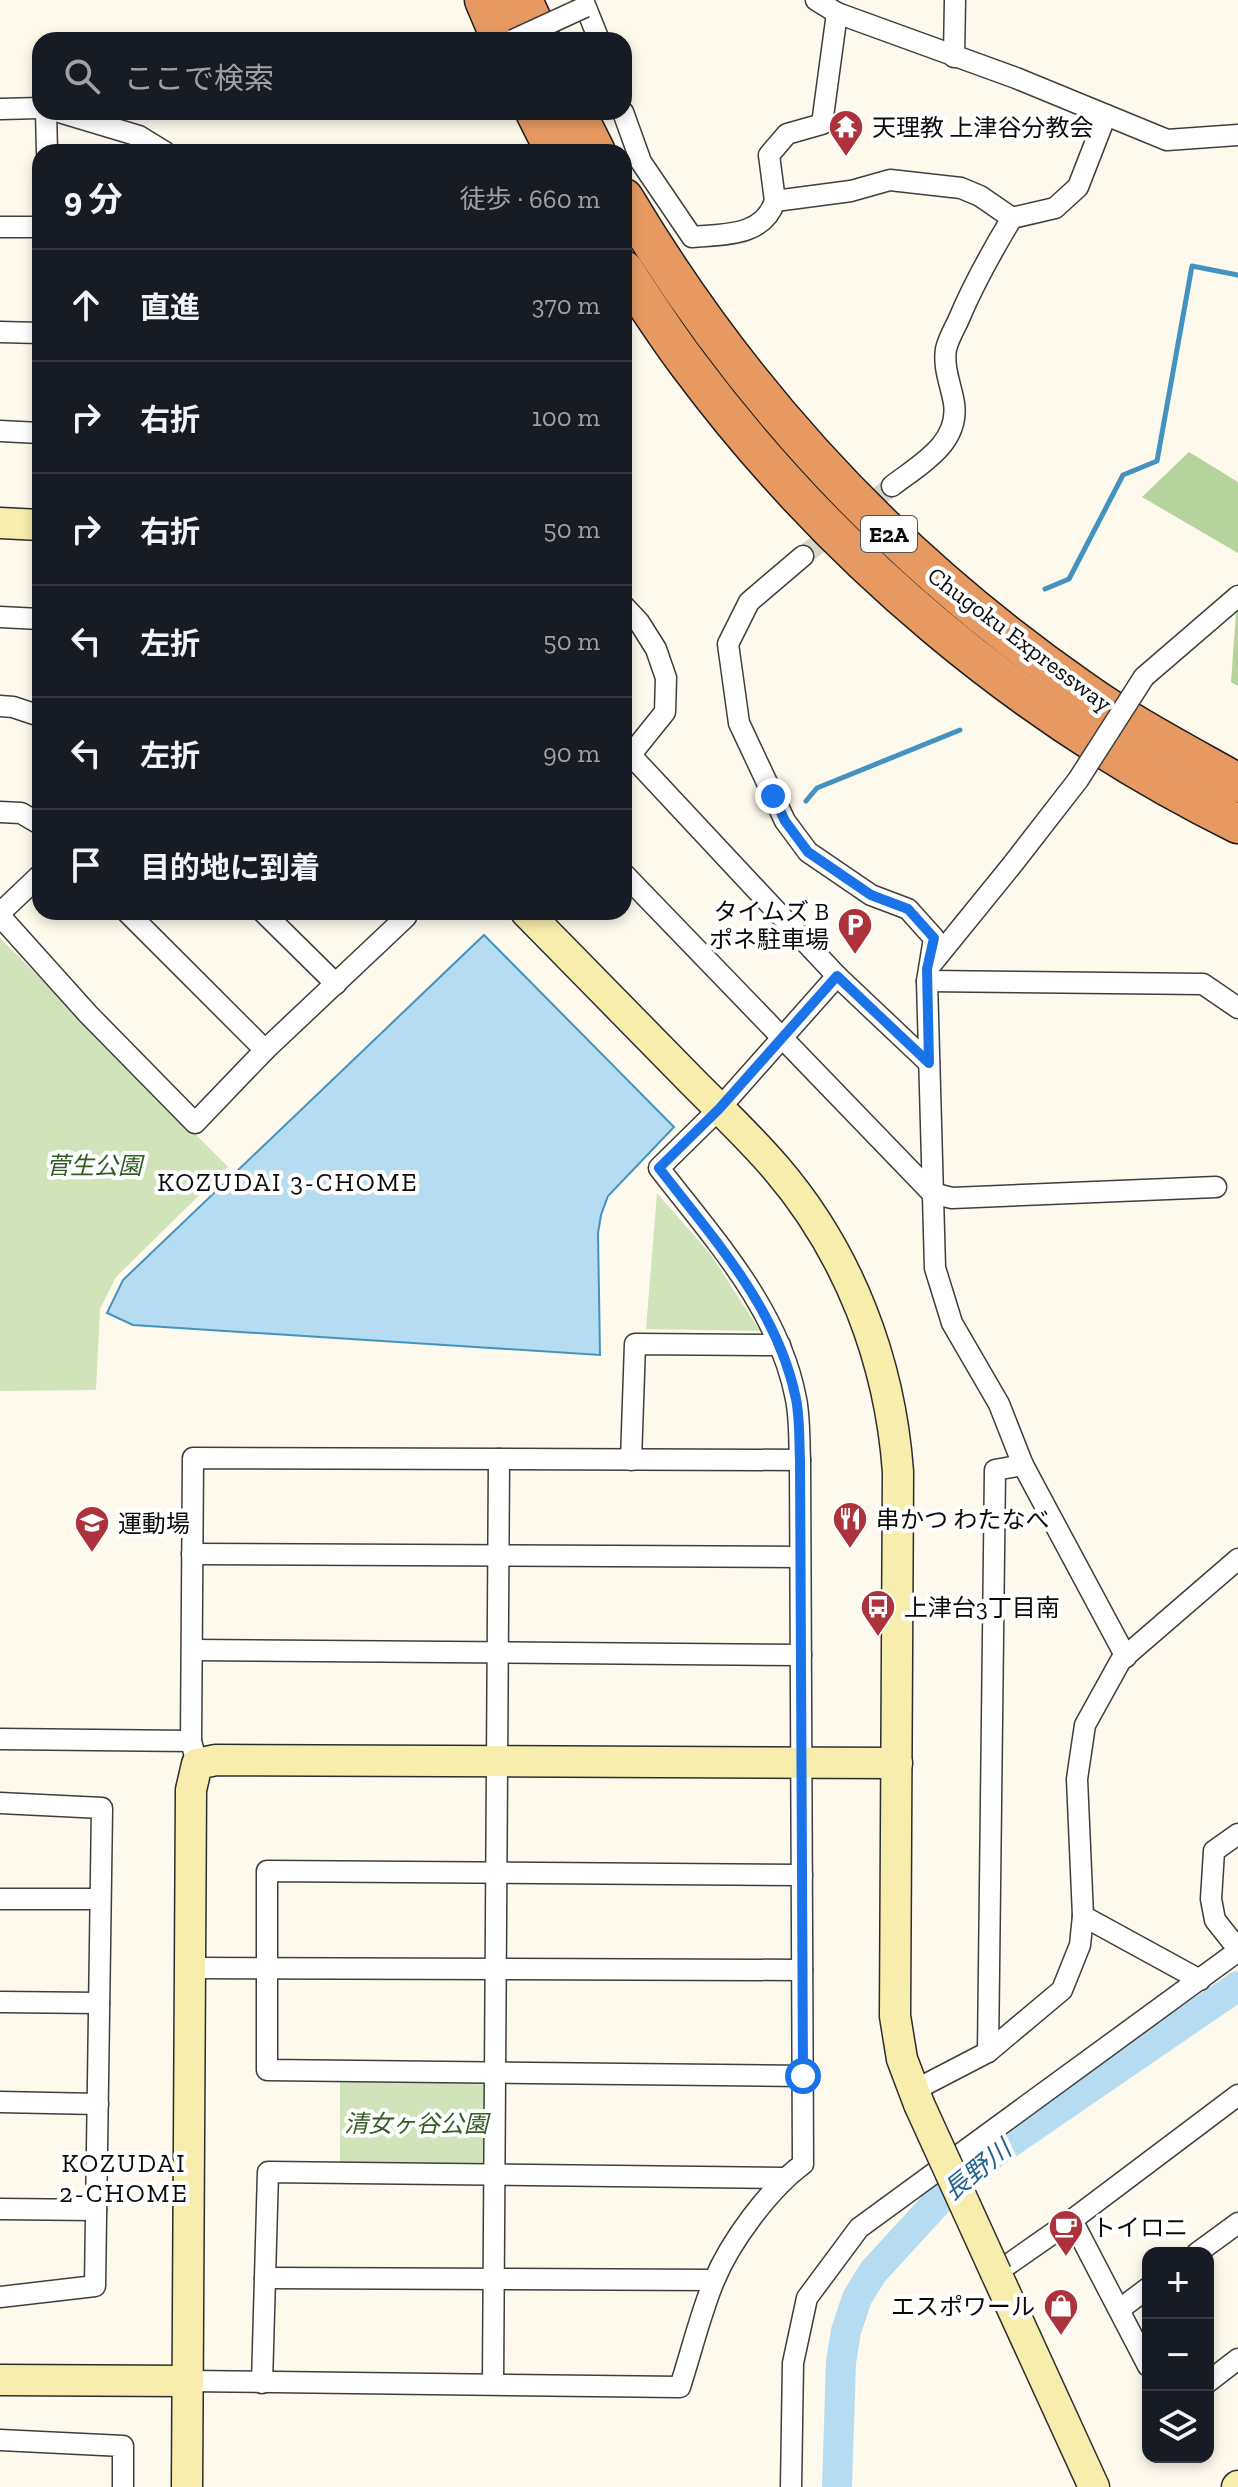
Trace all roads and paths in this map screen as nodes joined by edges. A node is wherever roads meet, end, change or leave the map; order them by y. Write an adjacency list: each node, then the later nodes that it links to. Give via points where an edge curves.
1 (484, 0): 7 (highway)
2 (523, 0): 9 (highway)
3 (816, 0): 6 (street)
4 (955, 0): 11 (street)
5 (584, 3): 8 (street, bridge); 10 (street)
6 (837, 13): 11 (street); 25 (street, via 822,124 787,134 769,155)
7 (498, 32)
8 (528, 32)
9 (537, 32)
10 (596, 32)
11 (954, 57): 14 (street)
12 (32, 108): 13 (street)
13 (0, 109)
14 (1106, 115): 20 (street, via 1167,140); 27 (street, via 1078,187 1055,208)
15 (46, 120): 21 (street)
16 (86, 120): 22 (street)
17 (539, 120): 23 (highway)
18 (580, 120): 24 (highway)
19 (626, 120): 25 (street, via 641,162 692,237 744,232 770,215)
20 (1238, 135)
21 (47, 144)
22 (152, 144)
23 (551, 144)
24 (592, 144)
25 (775, 201): 27 (street, via 890,180 961,188)
26 (632, 210): 47 (highway, Chugoku Expressway / E2A, via 718,342 782,422 926,570 1084,692)
27 (1012, 218): 35 (street, via 974,284 946,348 954,406 951,431 942,447)
28 (0, 227): 29 (street)
29 (32, 227)
30 (632, 282): 50 (highway, Chugoku Expressway / E2A, via 688,365 752,444 896,592 1058,718 1143,773)
31 (0, 332): 32 (street)
32 (32, 333)
33 (0, 431): 34 (street)
34 (32, 433)
35 (892, 486)
36 (0, 523): 37 (street)
37 (32, 525)
38 (803, 556): 58 (street, via 749,602 728,644 739,723 785,821 808,852 871,895 908,909 934,938)
39 (1238, 596): 58 (street, bridge, via 1144,677 1078,780)
40 (632, 615): 45 (street, via 656,649 666,678 665,712)
41 (0, 617): 42 (street)
42 (32, 619)
43 (0, 706): 44 (street)
44 (32, 713)
45 (632, 750)
46 (632, 761): 59 (street)
47 (1238, 783)
48 (0, 812): 49 (street)
49 (32, 819)
50 (1238, 824)
51 (632, 882): 62 (street)
52 (32, 883): 53 (street)
53 (1, 912): 63 (street, via 88,1014 195,1123)
54 (135, 920): 63 (street)
55 (271, 920): 60 (street)
56 (403, 920): 60 (street)
57 (534, 920): 65 (street)
58 (927, 975): 61 (street, via 1203,984); 64 (street)
59 (837, 976): 62 (street); 64 (street)
60 (336, 984): 63 (street)
61 (1238, 1008)
62 (783, 1039): 65 (street); 67 (street)
63 (265, 1050)
64 (929, 1063): 67 (street)
65 (719, 1109): 68 (street, via 659,1168 755,1298); 85 (street, via 778,1169 829,1243 857,1299 886,1385 898,1472)
66 (1216, 1187): 67 (street, via 952,1198)
67 (932, 1193): 72 (street, via 935,1268 952,1323 999,1404)
68 (780, 1345): 70 (street, via 635,1344); 71 (street, via 796,1400)
69 (499, 1459): 70 (street); 73 (street, via 193,1458); 74 (street)
70 (631, 1460): 71 (street)
71 (800, 1460): 75 (street)
72 (1023, 1465): 80 (street); 101 (street, via 995,1470)
73 (192, 1554): 74 (street); 77 (street)
74 (498, 1557): 75 (street); 78 (street)
75 (800, 1557): 79 (street)
76 (1238, 1559): 80 (street)
77 (193, 1650): 78 (street); 82 (street)
78 (498, 1652): 79 (street); 83 (street)
79 (801, 1655): 84 (street)
80 (1126, 1657): 92 (street, via 1085,1725 1077,1779)
81 (0, 1739): 82 (street)
82 (194, 1753): 83 (street, via 216,1760); 94 (street)
83 (497, 1761): 84 (street); 88 (street)
84 (801, 1763): 85 (street); 89 (street)
85 (897, 1763): 105 (street, via 895,2016)
86 (0, 1803): 91 (street, via 102,1808)
87 (1238, 1834): 93 (street, via 1214,1851 1211,1899 1215,1920)
88 (496, 1872): 89 (street); 95 (street, via 267,1871); 96 (street)
89 (802, 1875): 97 (street)
90 (0, 1899): 91 (street)
91 (100, 1899): 100 (street)
92 (1083, 1916): 98 (street); 101 (street, via 1080,1945 1062,1990)
93 (1238, 1950): 98 (street)
94 (190, 1968): 95 (street); 126 (street)
95 (267, 1968): 96 (street); 102 (street, via 267,2070)
96 (496, 1969): 97 (street); 102 (street)
97 (802, 1970): 103 (street)
98 (1200, 1980): 132 (street, via 859,2228 807,2298 793,2363)
99 (0, 2002): 100 (street)
100 (99, 2003): 107 (street)
101 (988, 2052): 105 (street)
102 (495, 2073): 103 (street); 108 (street)
103 (803, 2076): 109 (street, via 803,2164)
104 (1238, 2095): 112 (street)
105 (916, 2098): 115 (street, bridge)
106 (0, 2102): 107 (street)
107 (98, 2104): 111 (street)
108 (494, 2175): 109 (street); 116 (street, via 268,2172); 117 (street)
109 (784, 2178): 118 (street)
110 (0, 2209): 111 (street)
111 (96, 2210): 120 (street, via 95,2286)
112 (1072, 2220): 115 (street); 121 (street)
113 (1238, 2223): 114 (street)
114 (1205, 2247)
115 (996, 2273): 133 (street)
116 (265, 2278): 117 (street); 127 (street)
117 (494, 2279): 118 (street); 128 (street)
118 (714, 2280): 128 (street, via 680,2387)
119 (1142, 2292): 121 (street)
120 (0, 2297)
121 (1120, 2309): 122 (street)
122 (1142, 2354)
123 (1238, 2359): 124 (street)
124 (1214, 2377)
125 (0, 2380): 126 (street)
126 (188, 2381): 127 (street); 131 (street)
127 (262, 2383): 128 (street)
128 (493, 2384)
129 (0, 2440): 130 (street, via 123,2446)
130 (123, 2487)
131 (187, 2487)
132 (791, 2487)
133 (1094, 2487)

